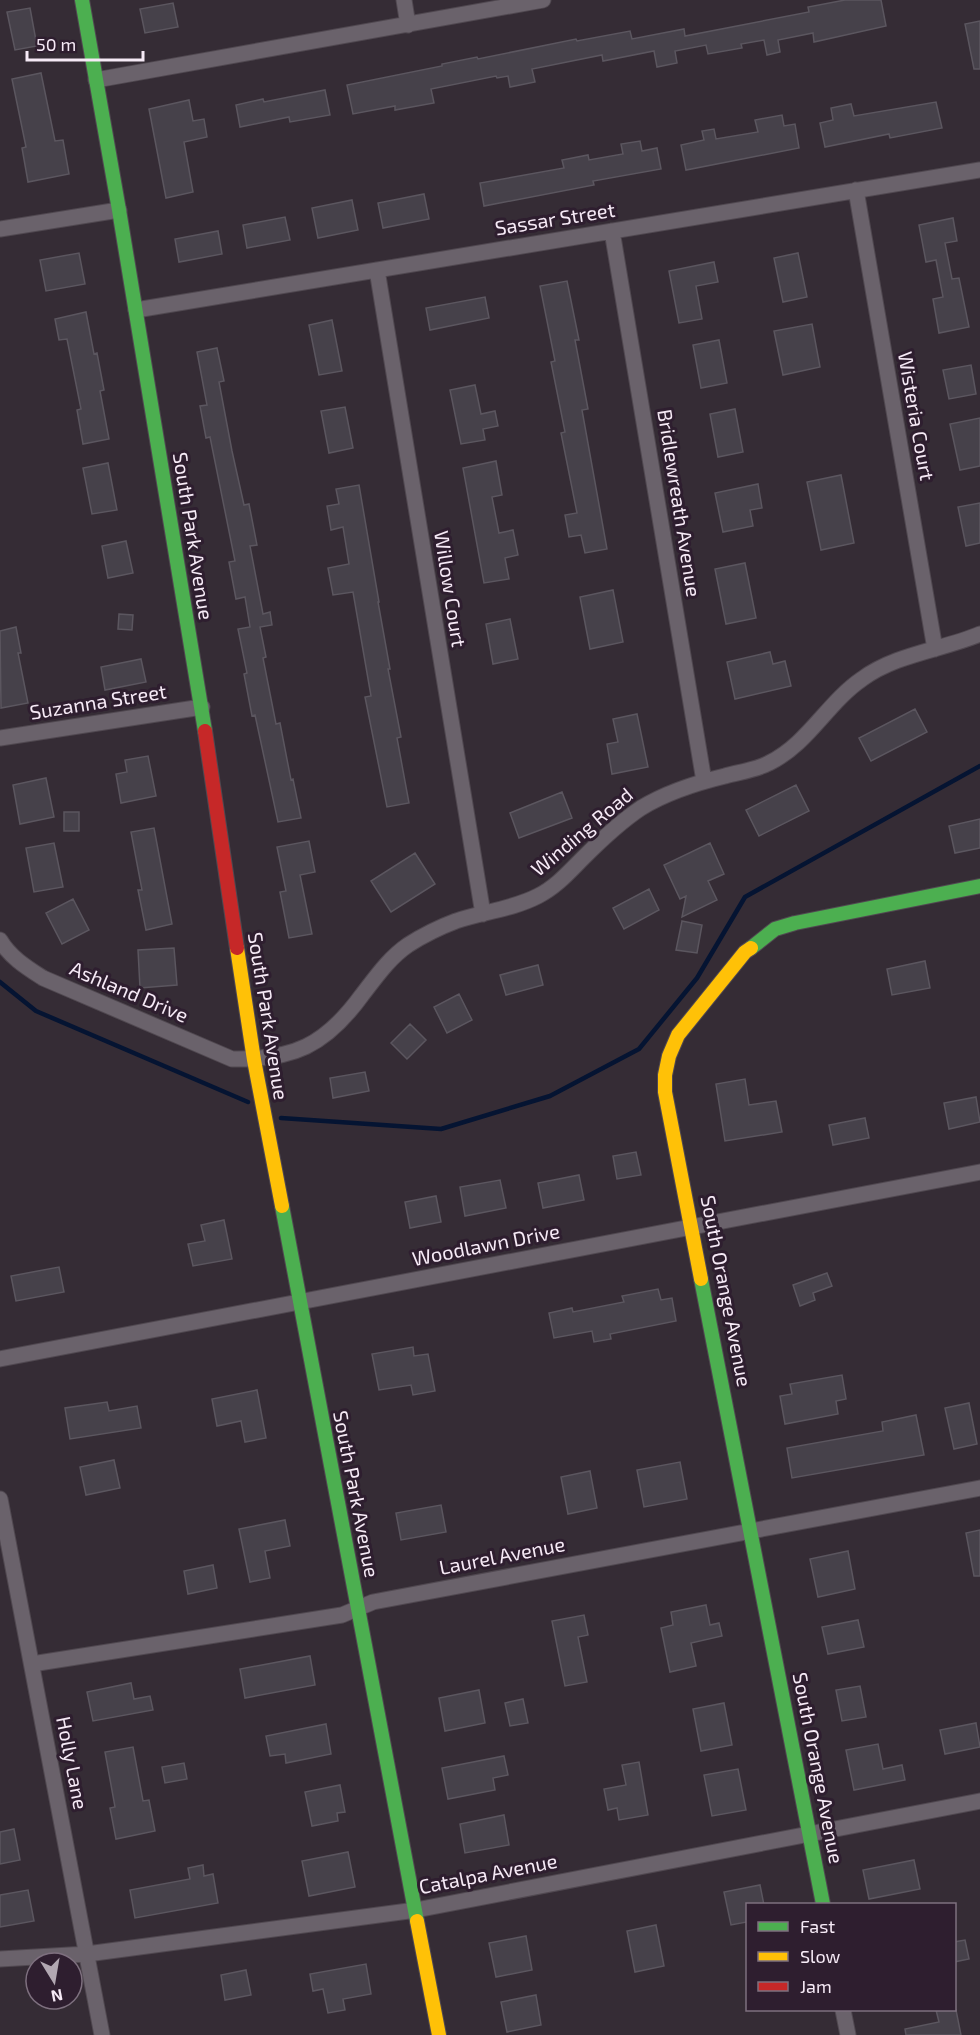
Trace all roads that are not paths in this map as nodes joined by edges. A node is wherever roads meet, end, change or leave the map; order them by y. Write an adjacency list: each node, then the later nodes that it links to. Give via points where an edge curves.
1 (82, 0): 5 (street, South Park Avenue)
2 (404, 0): 4 (street)
3 (543, 0): 4 (street)
4 (408, 25): 5 (street)
5 (96, 80): 8 (street, South Park Avenue)
6 (980, 170): 7 (street, Sassar Street)
7 (856, 190): 10 (street, Sassar Street); 14 (street, Wisteria Court)
8 (120, 210): 9 (street); 12 (street, South Park Avenue)
9 (0, 229)
10 (612, 231): 11 (street, Sassar Street); 17 (street, Bridlewreath Avenue)
11 (377, 270): 12 (street, Sassar Street); 19 (street, Willow Court)
12 (136, 310): 15 (street, South Park Avenue)
13 (980, 634): 14 (street, Winding Road)
14 (934, 649): 17 (street, Winding Road, via 862,678 791,751 767,764)
15 (202, 707): 16 (street, Suzanna Street); 21 (street, South Park Avenue)
16 (0, 738)
17 (704, 782): 19 (street, Winding Road, via 657,799 621,822 555,886 519,904)
18 (980, 886): 23 (street, South Orange Avenue, via 795,922 775,929 745,951 678,1035 667,1066 665,1092)
19 (483, 914): 21 (street, Winding Road, via 456,921 406,946 383,967 354,1007 321,1038 302,1050)
20 (0, 940): 21 (street, Ashland Drive, via 22,965 42,978 231,1059)
21 (254, 1060): 24 (street, South Park Avenue)
22 (980, 1172): 23 (street, Woodlawn Drive)
23 (692, 1227): 24 (street, Woodlawn Drive); 28 (street, South Orange Avenue)
24 (298, 1301): 25 (street, Woodlawn Drive); 29 (street, South Park Avenue)
25 (0, 1359)
26 (980, 1488): 28 (street, Laurel Avenue)
27 (0, 1499): 30 (street, Holly Lane)
28 (751, 1531): 29 (street, Laurel Avenue, via 373,1602); 32 (street, South Orange Avenue)
29 (358, 1608): 30 (street, Laurel Avenue, via 342,1615); 34 (street, South Park Avenue)
30 (32, 1664): 35 (street, Holly Lane)
31 (980, 1801): 32 (street, Catalpa Avenue)
32 (809, 1834): 33 (street, South Orange Avenue); 34 (street, Catalpa Avenue)
33 (823, 1903)
34 (416, 1910): 35 (street, Catalpa Avenue); 39 (street, South Park Avenue)
35 (87, 1954): 36 (street, Catalpa Avenue); 38 (street, Holly Lane)
36 (0, 1959)
37 (843, 2011): 40 (street)
38 (102, 2035)
39 (439, 2035)
40 (848, 2035)

